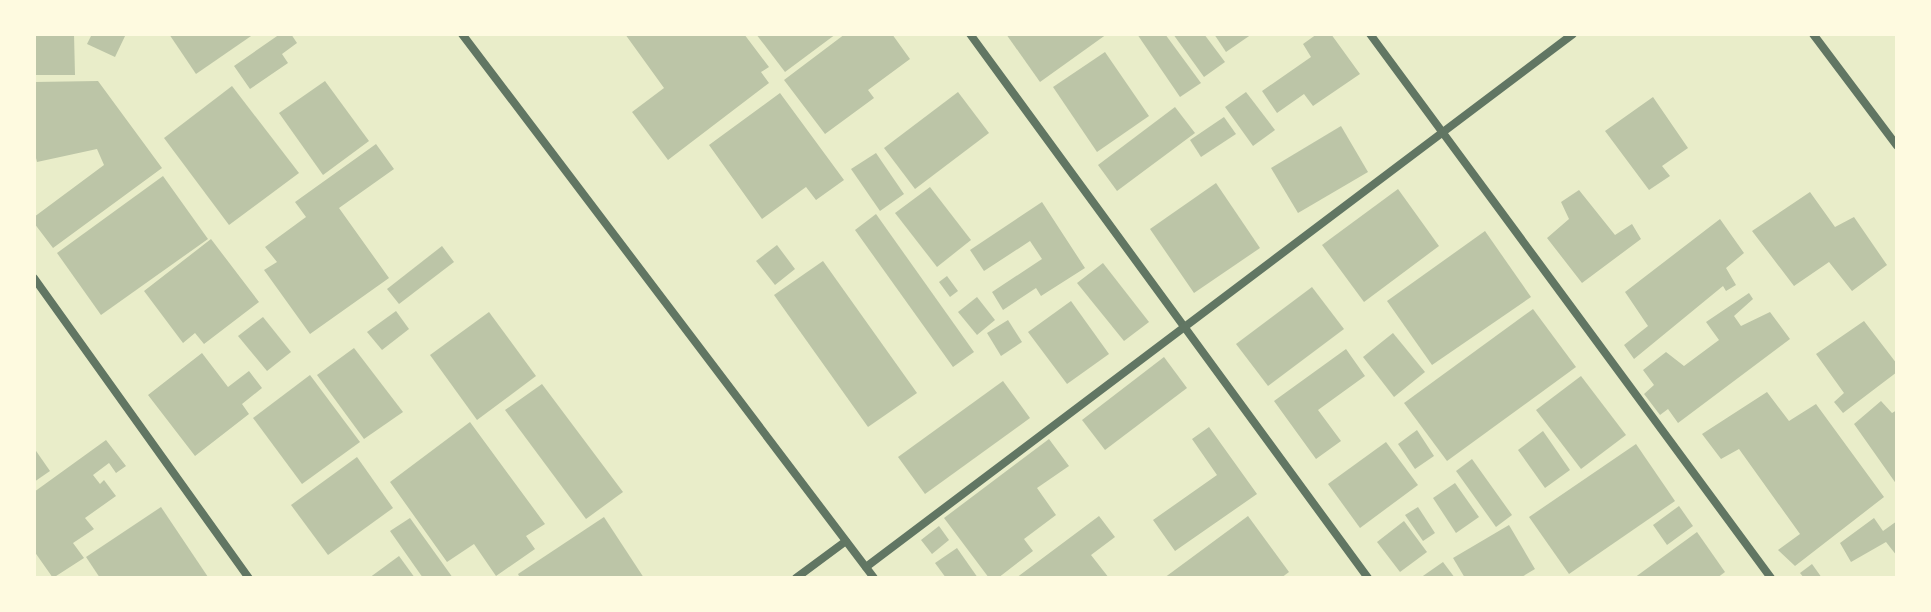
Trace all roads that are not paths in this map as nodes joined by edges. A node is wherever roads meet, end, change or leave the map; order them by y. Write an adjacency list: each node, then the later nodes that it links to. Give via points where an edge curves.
1 (462, 34): 10 (street)
2 (970, 34): 9 (street)
3 (1370, 34): 6 (street)
4 (1573, 34): 6 (street)
5 (1813, 34): 7 (street)
6 (1441, 131): 9 (street); 16 (street)
7 (1897, 146)
8 (34, 278): 12 (street)
9 (1184, 327): 11 (street); 15 (street)
10 (846, 541): 11 (street); 13 (street)
11 (866, 567): 14 (street)
12 (249, 578)
13 (796, 578)
14 (874, 578)
15 (1368, 578)
16 (1771, 578)

